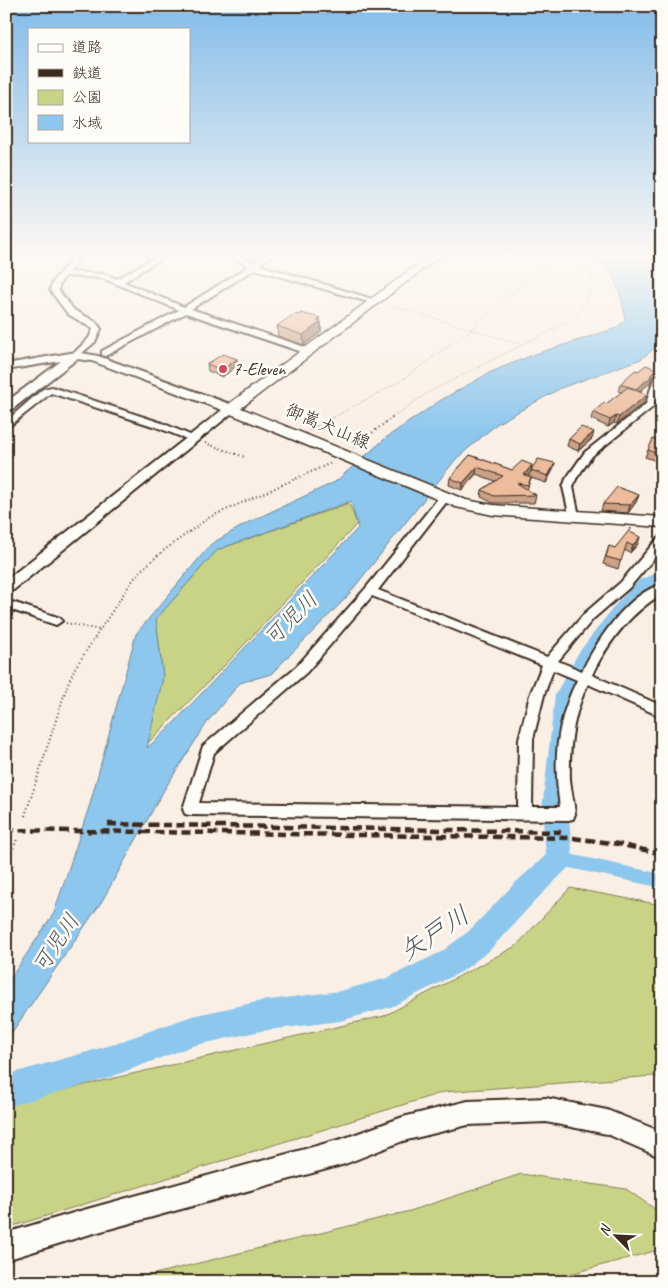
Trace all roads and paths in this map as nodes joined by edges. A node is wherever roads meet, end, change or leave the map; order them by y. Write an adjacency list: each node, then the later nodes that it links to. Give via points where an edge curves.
1 (75, 314): 12 (street, via 97,329 96,335)
2 (177, 314): 11 (street)
3 (197, 314): 10 (street)
4 (357, 314): 10 (main road, 御嵩犬山線)
5 (420, 314): 8 (path)
6 (489, 314): 8 (path)
7 (576, 314): 9 (path, via 568,322)
8 (472, 329): 9 (path); 18 (path, via 399,382)
9 (523, 345): 20 (path, via 429,392)
10 (308, 351): 16 (main road, 御嵩犬山線)
11 (105, 353)
12 (76, 355): 13 (street); 15 (street); 16 (street, via 94,358)
13 (6, 366)
14 (662, 375): 23 (street, via 658,378 650,405 588,454 571,479 568,492)
15 (6, 408)
16 (231, 409): 18 (main road, 御嵩犬山線); 19 (street)
17 (6, 426): 19 (street, via 46,391 52,390)
18 (299, 435): 20 (main road, 御嵩犬山線)
19 (192, 438): 21 (path); 26 (street)
20 (344, 455): 22 (main road, 御嵩犬山線); 31 (path, via 312,473 210,517 186,532 140,572)
21 (245, 457)
22 (442, 497): 23 (main road, 御嵩犬山線, via 482,509); 28 (street)
23 (574, 516): 24 (main road, 御嵩犬山線)
24 (662, 522)
25 (662, 541): 32 (street, via 625,585 588,616)
26 (6, 588)
27 (662, 588): 33 (street, via 649,594 632,609 609,635)
28 (370, 591): 32 (street); 35 (street, via 302,669 208,750 190,809)
29 (6, 604): 30 (street)
30 (56, 620): 31 (path)
31 (100, 630): 36 (path, via 67,686)
32 (552, 665): 33 (street); 35 (street, via 537,695 526,739)
33 (584, 677): 34 (street); 35 (street, via 572,703 567,728 563,781 568,814)
34 (662, 712)
35 (525, 812)
36 (25, 816)
37 (17, 840): 38 (path)
38 (6, 867)
39 (662, 1145): 40 (street, via 607,1122 546,1110 468,1113 403,1129 345,1151)
40 (6, 1247)

